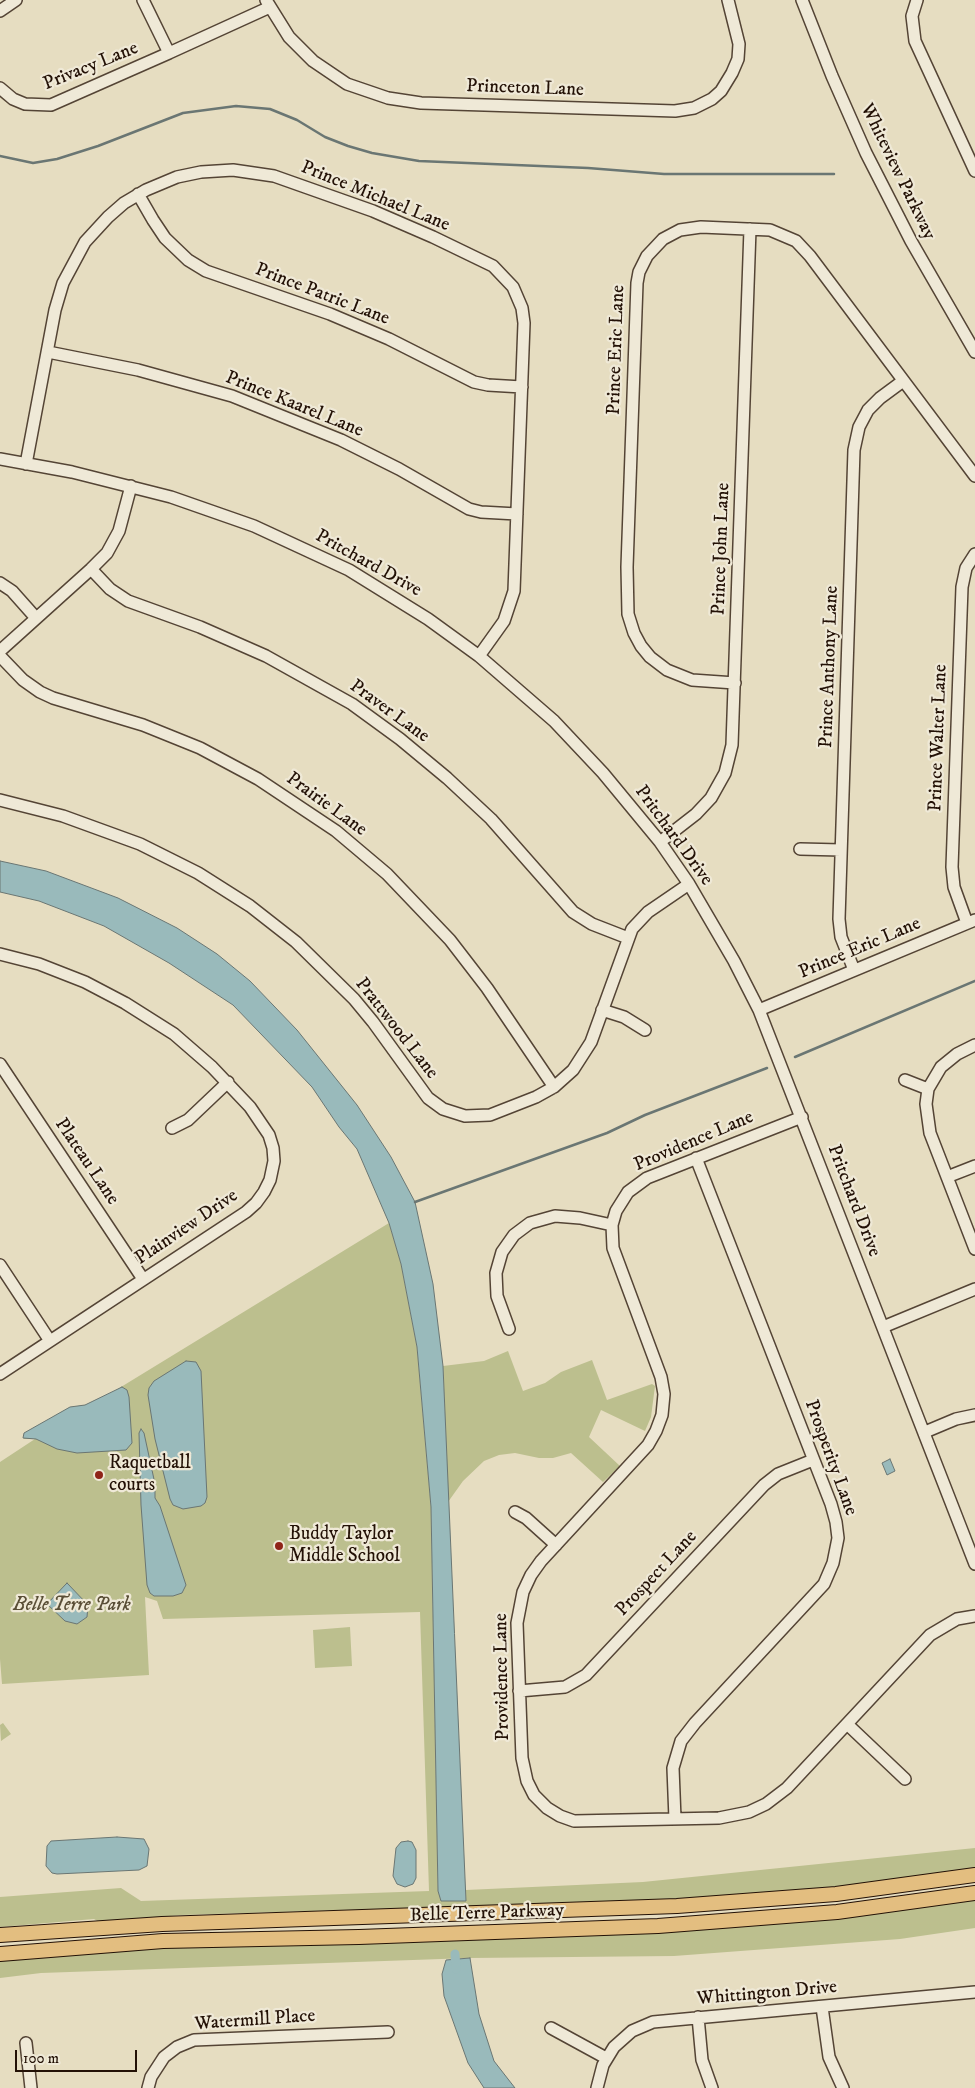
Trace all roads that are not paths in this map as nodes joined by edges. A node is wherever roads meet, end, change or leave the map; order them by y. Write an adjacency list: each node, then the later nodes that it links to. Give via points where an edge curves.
1 (16, 0): 7 (street)
2 (143, 0): 8 (street, Privacy Lane)
3 (728, 0): 6 (street, Princeton Lane, via 739,44 732,74 722,91 712,99 694,108 675,111 421,103 388,98 348,84 304,54)
4 (802, 0): 14 (street, Whiteview Parkway, via 873,167)
5 (917, 0): 10 (street, via 912,22 918,49)
6 (268, 4): 8 (street, Privacy Lane)
7 (0, 11)
8 (169, 53): 9 (street, Privacy Lane, via 51,105 25,104)
9 (0, 88)
10 (975, 171)
11 (138, 194): 13 (street, Prince Michael Lane, via 97,229 72,264 59,294); 16 (street, Prince Patric Lane, via 166,238 188,260 206,271 330,314 389,339 474,382 488,386); 16 (street, Prince Michael Lane, via 166,181 201,172 233,170 266,174 372,211 483,261 509,281 522,308)
12 (750, 229): 15 (street, Prince Eric Lane, via 780,233 803,248); 29 (street, Prince John Lane); 29 (street, Prince Eric Lane, via 686,228 668,236 650,251 641,267 637,283 626,597 631,627 646,652 662,667 692,680)
13 (48, 352): 18 (street, Prince Michael Lane); 21 (street, Prince Kaarel Lane, via 138,370 232,396 341,440 469,509)
14 (975, 352)
15 (903, 381): 19 (street, Prince Eric Lane); 33 (street, Prince Anthony Lane, via 868,410 859,427 854,450)
16 (522, 387): 21 (street, Prince Michael Lane)
17 (0, 459): 18 (street, Pritchard Drive)
18 (26, 464): 20 (street, Pritchard Drive)
19 (975, 476)
20 (131, 486): 23 (street, via 121,526 107,553); 28 (street, Pritchard Drive, via 204,507 296,544 377,586)
21 (517, 514): 28 (street, Prince Michael Lane, via 515,583 511,605 504,621)
22 (975, 554): 35 (street, Prince Walter Lane, via 966,568 962,587 952,867 954,888)
23 (91, 569): 25 (street); 36 (street, Praver Lane, via 110,589 128,600 200,626 258,652 352,704 414,750 491,818 574,912 592,924)
24 (0, 583): 25 (street, via 12,591)
25 (36, 618): 26 (street)
26 (0, 651)
27 (0, 656): 46 (street, Prairie Lane, via 40,692 143,725 200,748 273,788 336,831 387,874 450,940)
28 (479, 656): 31 (street, Pritchard Drive, via 554,721 609,779)
29 (735, 683): 31 (street, Prince John Lane, via 732,746 722,779 701,810)
30 (0, 800): 46 (street, Prattwood Lane, via 63,816 140,844 198,873 250,906 296,942 336,980 373,1022 424,1094 443,1109 460,1115 483,1116)
31 (660, 842): 34 (street, Pritchard Drive)
32 (800, 849): 33 (street)
33 (841, 850): 38 (street, Prince Anthony Lane, via 839,926)
34 (690, 884): 36 (street, Prattwood Lane, via 642,918); 40 (street, Pritchard Drive)
35 (971, 922): 38 (street, Prince Eric Lane)
36 (628, 938): 39 (street, Prattwood Lane)
37 (0, 954): 45 (street, Plainview Drive, via 51,968 119,999 174,1034)
38 (854, 970): 40 (street, Prince Eric Lane)
39 (602, 1010): 41 (street, via 624,1017); 46 (street, Prattwood Lane, via 583,1057)
40 (759, 1010): 48 (street, Pritchard Drive)
41 (645, 1030)
42 (975, 1045): 47 (street, via 945,1062)
43 (0, 1064): 56 (street, Plateau Lane)
44 (905, 1080): 47 (street)
45 (228, 1082): 49 (street, via 188,1120); 56 (street, Plainview Drive, via 257,1115 271,1141 274,1161 267,1186 246,1212)
46 (554, 1087)
47 (928, 1088): 52 (street, via 928,1125)
48 (802, 1117): 50 (street, Providence Lane); 58 (street, Pritchard Drive)
49 (172, 1128)
50 (696, 1158): 53 (street, Providence Lane, via 634,1186 620,1204); 64 (street, Prosperity Lane)
51 (975, 1166): 52 (street)
52 (947, 1177): 54 (street)
53 (612, 1225): 59 (street, via 555,1216 530,1223 514,1235 502,1252 496,1273 497,1296); 66 (street, Providence Lane, via 615,1256 661,1377 664,1394 662,1415 656,1431 640,1454)
54 (975, 1249)
55 (0, 1265): 60 (street)
56 (143, 1279): 60 (street, Plainview Drive)
57 (975, 1289): 58 (street)
58 (883, 1326): 63 (street, Pritchard Drive)
59 (509, 1329)
60 (50, 1341): 61 (street, Plainview Drive)
61 (0, 1374)
62 (975, 1415): 63 (street)
63 (925, 1432): 67 (street, Pritchard Drive)
64 (813, 1460): 69 (street, Prospect Lane, via 778,1474 760,1490 586,1675 565,1687); 72 (street, Prosperity Lane, via 838,1530 831,1570 816,1594 694,1723 681,1742 673,1768)
65 (515, 1512): 66 (street)
66 (556, 1544): 69 (street, Providence Lane, via 531,1575 520,1602 517,1623)
67 (975, 1564)
68 (975, 1616): 70 (street, Providence Lane, via 957,1619 930,1635)
69 (519, 1691): 72 (street, Providence Lane, via 524,1774 534,1795 546,1808 582,1822)
70 (847, 1724): 71 (street); 72 (street, Providence Lane, via 787,1788 766,1804 732,1816)
71 (905, 1779)
72 (675, 1819)
73 (975, 1875): 75 (main road, Belle Terre Parkway, via 836,1894 694,1905 172,1924)
74 (975, 1893): 76 (main road, Belle Terre Parkway, via 836,1912 677,1925 155,1941)
75 (0, 1935)
76 (0, 1954)
77 (975, 1992): 78 (street, Whittington Drive)
78 (822, 2007): 79 (street, Whittington Drive); 88 (street, via 829,2057)
79 (698, 2017): 83 (street, Whittington Drive, via 660,2020 642,2026 622,2038); 87 (street, via 702,2060)
80 (551, 2028): 83 (street)
81 (388, 2032): 85 (street, Watermill Place, via 194,2040 176,2047 164,2057)
82 (26, 2043): 84 (street)
83 (606, 2058): 86 (street, Whittington Drive)
84 (31, 2088)
85 (148, 2088)
86 (597, 2088)
87 (712, 2088)
88 (843, 2088)

